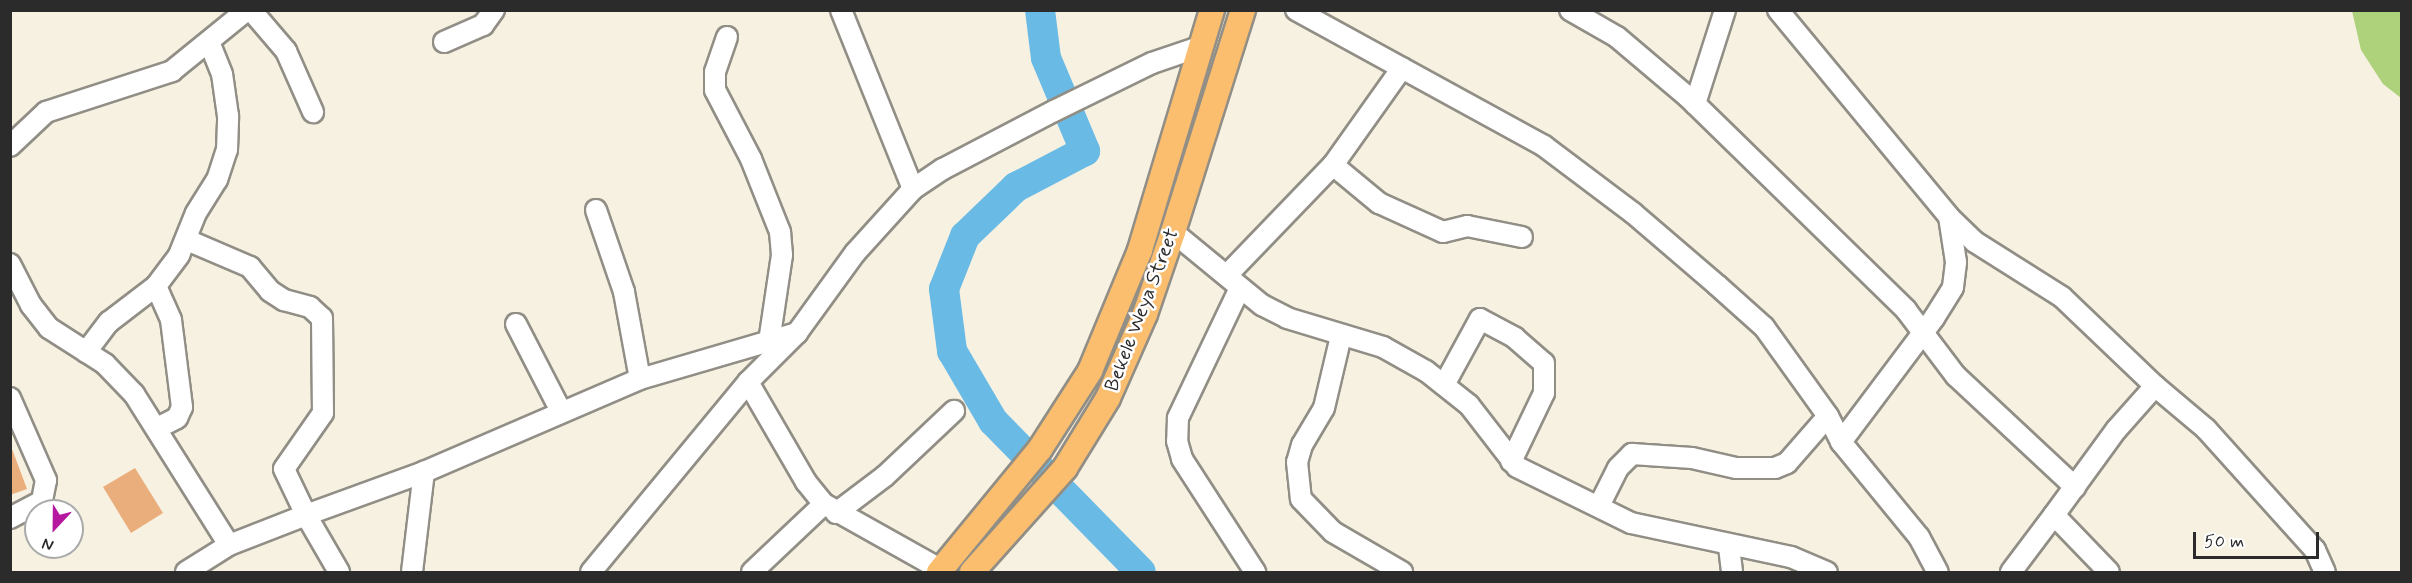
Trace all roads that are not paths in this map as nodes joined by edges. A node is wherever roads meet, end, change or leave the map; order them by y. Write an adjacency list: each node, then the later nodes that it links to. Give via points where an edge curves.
1 (249, 10): 11 (street); 16 (street, via 286,51)
2 (494, 10): 12 (street, via 483,25)
3 (841, 10): 19 (street)
4 (1212, 10): 13 (main road)
5 (1242, 10): 22 (main road, Bekele Weya Street)
6 (1296, 10): 14 (street)
7 (1570, 10): 15 (street, via 1617,37)
8 (1725, 10): 15 (street)
9 (1778, 10): 21 (street)
10 (727, 37): 32 (street, via 715,72 716,90 780,232 782,255)
11 (209, 42): 17 (street, via 162,75 46,112); 24 (street, via 222,74 227,150 217,180 196,213)
12 (444, 42)
13 (1199, 46): 19 (street, via 1152,63 943,169); 54 (main road, via 1123,297 1090,371 1033,457)
14 (1402, 68): 18 (street); 41 (street, via 1544,146 1633,213 1764,327)
15 (1695, 104): 29 (street, via 1906,310)
16 (313, 112)
17 (10, 146)
18 (1333, 165): 23 (street, via 1379,202 1443,232 1467,226); 26 (street)
19 (913, 189): 30 (street, via 855,253)
20 (596, 210): 34 (street, via 624,292)
21 (1949, 217): 29 (street, via 1956,262 1953,286); 37 (street, via 1975,242 2062,297)
22 (1173, 232): 26 (street); 60 (main road, Bekele Weya Street, via 1145,314 1108,398 1058,477)
23 (1522, 237)
24 (187, 240): 27 (street); 49 (street, via 250,267 270,291 284,300 310,307 322,318 323,413 284,469)
25 (10, 264): 33 (street, via 31,305 49,328)
26 (1234, 282): 31 (street, via 1287,318); 61 (street, via 1178,418 1177,441 1182,459)
27 (156, 286): 33 (street, via 109,322); 42 (street, via 171,320 182,407 177,418)
28 (516, 324): 39 (street)
29 (1923, 332): 43 (street); 46 (street, via 1956,376)
30 (797, 333): 32 (street); 35 (street)
31 (1341, 336): 36 (street, via 1383,347); 62 (street, via 1327,400 1297,462 1301,499 1333,532)
32 (770, 342): 34 (street)
33 (86, 351): 42 (street, via 134,394)
34 (640, 379): 39 (street)
35 (748, 382): 48 (street, via 806,482); 58 (street)
36 (1444, 386): 44 (street, via 1469,405); 44 (street, via 1480,319 1509,333 1544,363 1544,393)
37 (2155, 386): 46 (street, via 2116,430); 68 (street, via 2206,429 2254,480 2315,550)
38 (10, 398): 51 (street, via 46,480 42,501)
39 (561, 411): 45 (street)
40 (954, 411): 48 (street, via 885,476)
41 (1828, 416): 43 (street); 47 (street, via 1787,463 1775,468 1736,468 1692,458 1632,453 1618,468)
42 (157, 428): 52 (street)
43 (1841, 442): 65 (street, via 1898,508)
44 (1511, 462): 47 (street)
45 (424, 472): 49 (street); 57 (street)
46 (2075, 487): 50 (street)
47 (1599, 506): 53 (street, via 1631,523)
48 (830, 509): 54 (street); 59 (street)
49 (306, 515): 52 (street); 56 (street)
50 (2054, 515): 66 (street); 67 (street)
51 (10, 518)
52 (229, 545): 55 (street)
53 (1729, 547): 63 (street); 64 (street, via 1791,557)
54 (942, 572)
55 (186, 573)
56 (339, 573)
57 (412, 573)
58 (591, 573)
59 (752, 573)
60 (972, 573)
61 (1255, 573)
62 (1402, 573)
63 (1732, 573)
64 (1827, 573)
65 (1938, 573)
66 (2011, 573)
67 (2109, 573)
68 (2325, 573)

